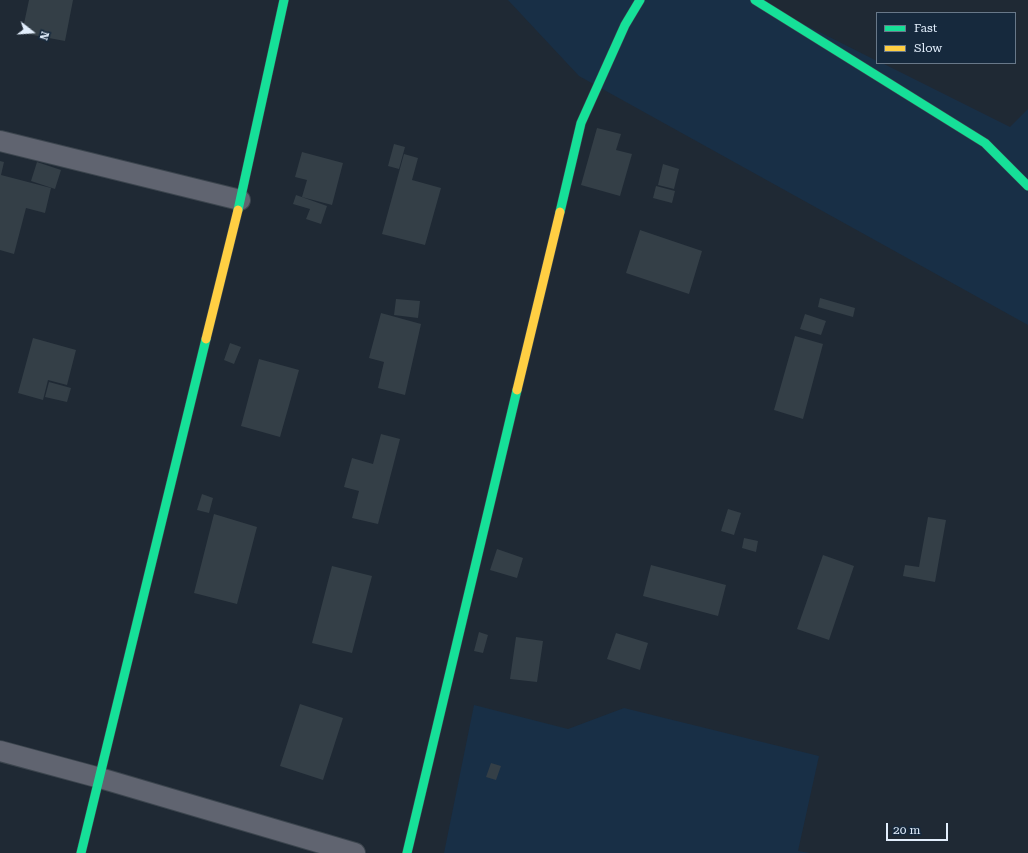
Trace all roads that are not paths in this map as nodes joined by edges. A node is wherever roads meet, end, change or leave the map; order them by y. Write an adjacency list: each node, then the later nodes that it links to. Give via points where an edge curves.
1 (284, 0): 6 (street)
2 (640, 0): 11 (street, via 625,25 581,123)
3 (754, 0): 5 (street, via 985,143)
4 (0, 141): 6 (street)
5 (1028, 186)
6 (240, 200): 8 (street)
7 (0, 751): 8 (street)
8 (100, 778): 9 (street); 10 (street)
9 (80, 853)
10 (355, 853)
11 (407, 853)

